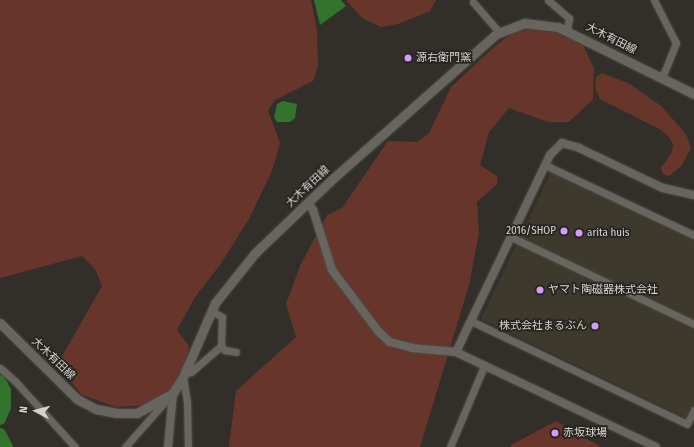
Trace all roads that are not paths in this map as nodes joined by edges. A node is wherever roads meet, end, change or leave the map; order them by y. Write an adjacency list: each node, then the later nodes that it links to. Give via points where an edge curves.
1 (548, 0): 4 (street, via 569,18)
2 (654, 0): 6 (street, via 676,43)
3 (477, 2): 5 (street)
4 (567, 31): 5 (main road, 大木有田線, via 558,26 533,22); 6 (main road, 大木有田線)
5 (499, 32): 10 (main road, 大木有田線)
6 (662, 78): 7 (main road, 大木有田線)
7 (694, 94)
8 (545, 165): 9 (street, via 556,148 562,143 569,143 663,188); 11 (street); 12 (street)
9 (694, 195)
10 (308, 203): 13 (main road, 大木有田線, via 241,269); 19 (street, via 313,210 332,270 378,331 390,342 401,346)
11 (694, 235)
12 (511, 237): 14 (street); 16 (street)
13 (212, 311): 17 (street, via 222,317); 22 (main road, 大木有田線)
14 (471, 321): 19 (street); 24 (street, via 687,424)
15 (0, 323): 23 (main road, 大木有田線, via 77,399 96,409 137,413)
16 (694, 324)
17 (221, 346): 18 (street, via 225,350); 22 (street)
18 (236, 352)
19 (456, 352): 20 (street)
20 (484, 366): 29 (street); 30 (street)
21 (0, 368): 25 (street)
22 (184, 375): 23 (main road, 大木有田線); 28 (street)
23 (173, 393): 26 (street); 27 (street)
24 (694, 410)
25 (75, 447)
26 (125, 447)
27 (168, 447)
28 (188, 447)
29 (450, 447)
30 (656, 447)

